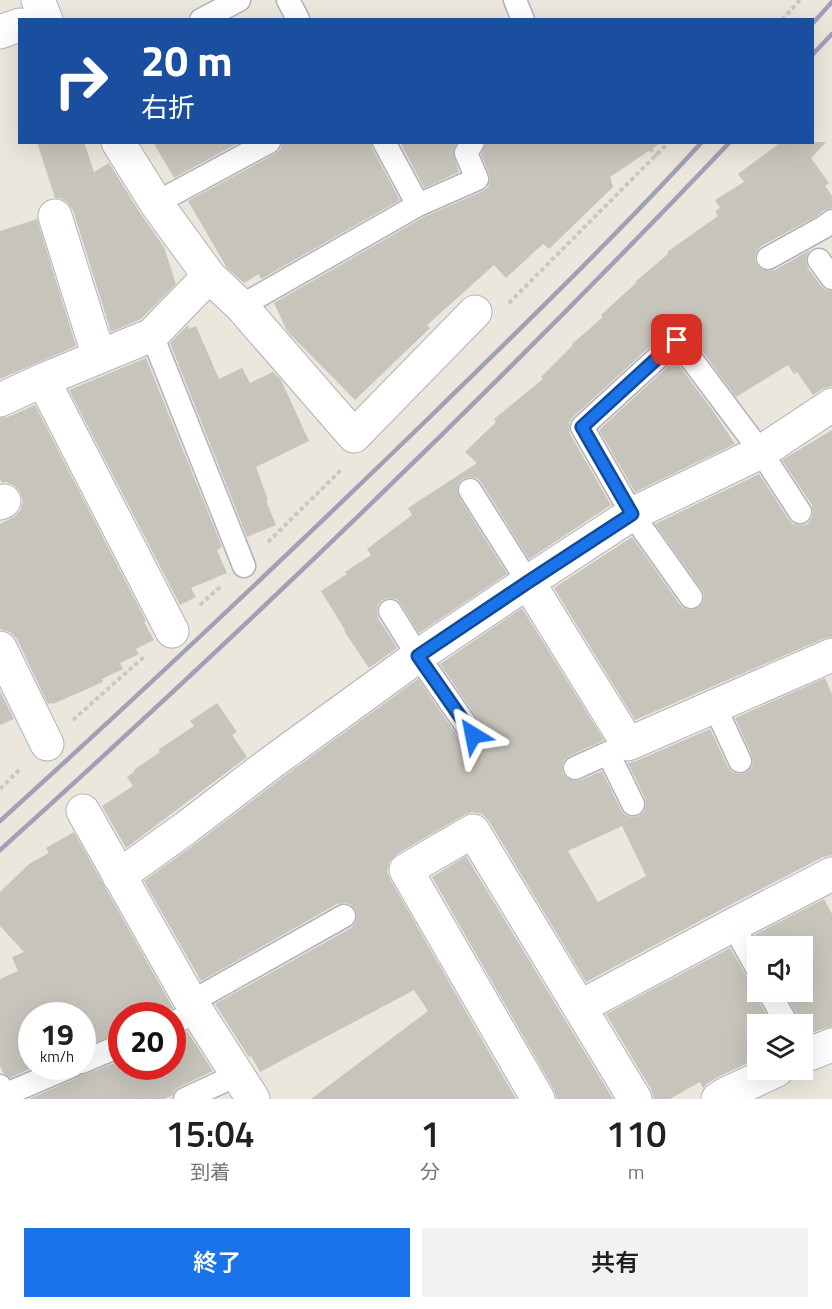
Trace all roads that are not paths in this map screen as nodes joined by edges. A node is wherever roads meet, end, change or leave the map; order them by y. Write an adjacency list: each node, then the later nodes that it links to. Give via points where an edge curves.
1 (239, 0): 4 (lane)
2 (288, 0): 5 (lane)
3 (515, 0): 6 (lane)
4 (205, 18)
5 (297, 18)
6 (522, 18)
7 (18, 24): 8 (street)
8 (0, 32)
9 (119, 144): 13 (street)
10 (265, 144): 13 (lane)
11 (385, 144): 14 (lane)
12 (472, 144): 14 (lane, via 466,153 477,178)
13 (156, 203): 18 (street)
14 (418, 205): 19 (lane)
15 (55, 216): 22 (street)
16 (832, 221): 17 (lane)
17 (768, 258)
18 (209, 276): 19 (street); 21 (street)
19 (240, 306): 20 (street, via 354,435)
20 (490, 310)
21 (152, 335): 22 (street); 30 (lane)
22 (99, 357): 23 (street)
23 (43, 380): 24 (street); 34 (street)
24 (0, 400)
25 (832, 405): 26 (street)
26 (761, 452): 28 (lane); 29 (street); 29 (lane, via 677,340 582,427)
27 (470, 490): 31 (lane)
28 (800, 512)
29 (632, 514): 31 (street); 32 (lane)
30 (244, 566)
31 (528, 582): 36 (street); 41 (street)
32 (691, 597)
33 (390, 610): 36 (lane)
34 (172, 631)
35 (0, 649): 40 (street)
36 (418, 656): 39 (lane); 47 (street)
37 (830, 662): 38 (street)
38 (715, 707): 41 (street); 42 (lane)
39 (473, 735)
40 (47, 744)
41 (618, 748): 43 (lane); 44 (lane)
42 (740, 761)
43 (575, 768)
44 (633, 804)
45 (83, 811): 47 (street)
46 (832, 874): 49 (street)
47 (119, 876): 52 (street)
48 (344, 916): 52 (lane)
49 (733, 925): 50 (lane); 51 (street)
50 (747, 950)
51 (580, 1007): 58 (street, via 474,831 406,870); 59 (street)
52 (187, 1012): 56 (street)
53 (39, 1080): 55 (lane, via 4,1095)
54 (755, 1080): 60 (street)
55 (0, 1086)
56 (245, 1087): 57 (lane)
57 (185, 1099)
58 (538, 1099)
59 (635, 1099)
60 (718, 1099)

